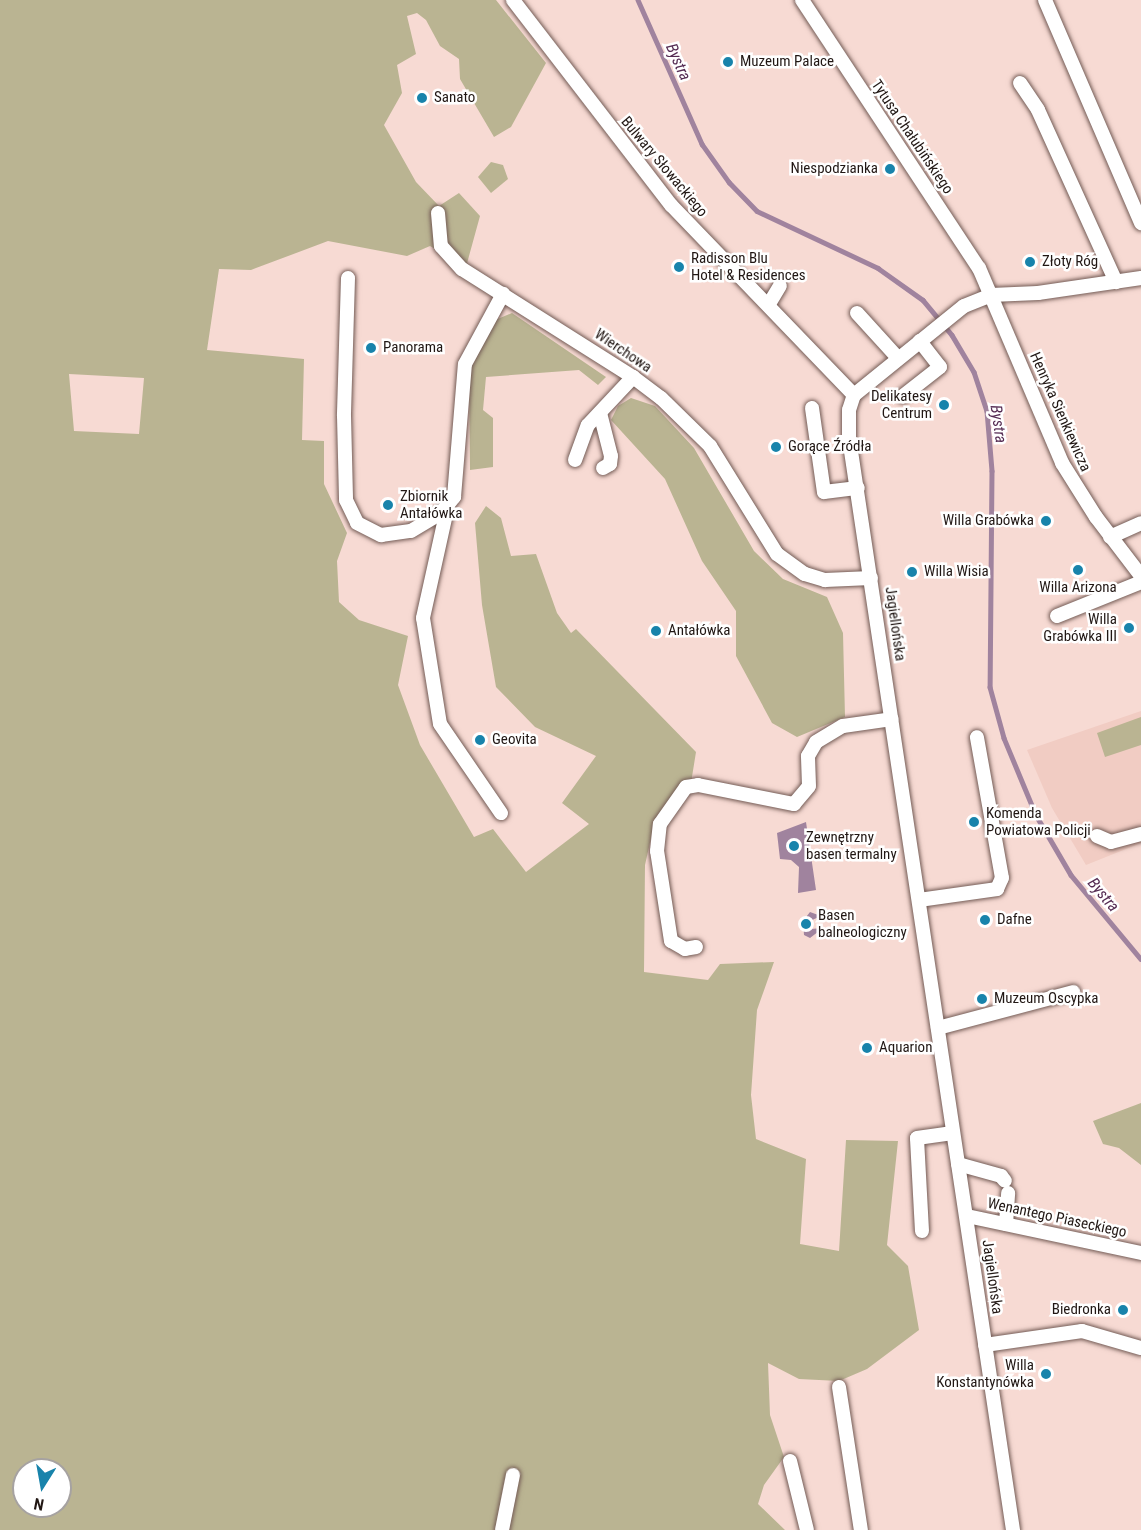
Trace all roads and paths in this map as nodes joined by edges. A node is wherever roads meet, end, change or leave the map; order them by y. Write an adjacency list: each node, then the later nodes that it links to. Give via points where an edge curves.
1 (513, 0): 13 (street, Bulwary Słowackiego, via 671,206)
2 (802, 0): 12 (street, Tytusa Chałubińskiego, via 979,268)
3 (1045, 0): 6 (street)
4 (1020, 83): 9 (street, via 1038,110)
5 (438, 213): 11 (street, Wierchowa, via 441,246 450,259)
6 (1141, 223)
7 (348, 278): 25 (street, via 344,416 346,500 352,515 368,531 396,536 411,531)
8 (1141, 278): 9 (street)
9 (1116, 282): 12 (street)
10 (780, 286): 13 (street)
11 (503, 294): 17 (street, Wierchowa); 25 (street, via 465,364 460,388 457,478)
12 (991, 295): 15 (street, via 958,311); 27 (street, Henryka Sienkiewicza, via 1055,448)
13 (769, 304): 18 (street, Bulwary Słowackiego)
14 (857, 313): 16 (street)
15 (922, 339): 16 (street); 19 (street, via 940,367)
16 (898, 358): 18 (street)
17 (633, 377): 21 (street); 29 (street, Wierchowa, via 661,398 710,446 777,554 805,574 825,580)
18 (854, 394): 24 (street, Jagiellońska, via 849,410 849,438)
19 (903, 396)
20 (812, 408): 24 (street, via 824,492)
21 (600, 413): 22 (street, via 579,442); 23 (street, via 611,456 610,464)
22 (575, 460)
23 (603, 468)
24 (858, 488): 29 (street, Jagiellońska)
25 (448, 505): 34 (street, via 423,618 440,724)
26 (1141, 523): 27 (street)
27 (1110, 537): 28 (street, Henryka Sienkiewicza)
28 (1141, 576)
29 (871, 578): 32 (street, Jagiellońska)
30 (1141, 582): 31 (street)
31 (1057, 616)
32 (892, 718): 37 (street, Jagiellońska); 38 (street, via 843,726 816,742 808,756 809,786 794,804 698,785 686,787 660,824 657,851 671,941 685,949)
33 (977, 737): 37 (street, via 1002,878 997,889)
34 (501, 813)
35 (1141, 834): 36 (street, via 1111,842)
36 (1097, 836)
37 (919, 900): 40 (street, Jagiellońska)
38 (696, 947)
39 (1073, 992): 40 (street)
40 (938, 1028): 41 (street, Jagiellońska)
41 (953, 1133): 42 (street, Jagiellońska); 45 (street, via 917,1138)
42 (958, 1164): 43 (street, Jagiellońska); 44 (street, via 1001,1176 1007,1187)
43 (967, 1216): 44 (street, Wenantego Piaseckiego); 47 (street, Jagiellońska)
44 (1006, 1224): 46 (street, Wenantego Piaseckiego)
45 (922, 1231)
46 (1141, 1253)
47 (985, 1345): 48 (street, via 1082,1331); 55 (street, Jagiellońska)
48 (1141, 1348)
49 (839, 1387): 54 (street)
50 (790, 1461): 53 (street)
51 (513, 1475): 52 (street)
52 (502, 1530)
53 (807, 1530)
54 (861, 1530)
55 (1013, 1530)

